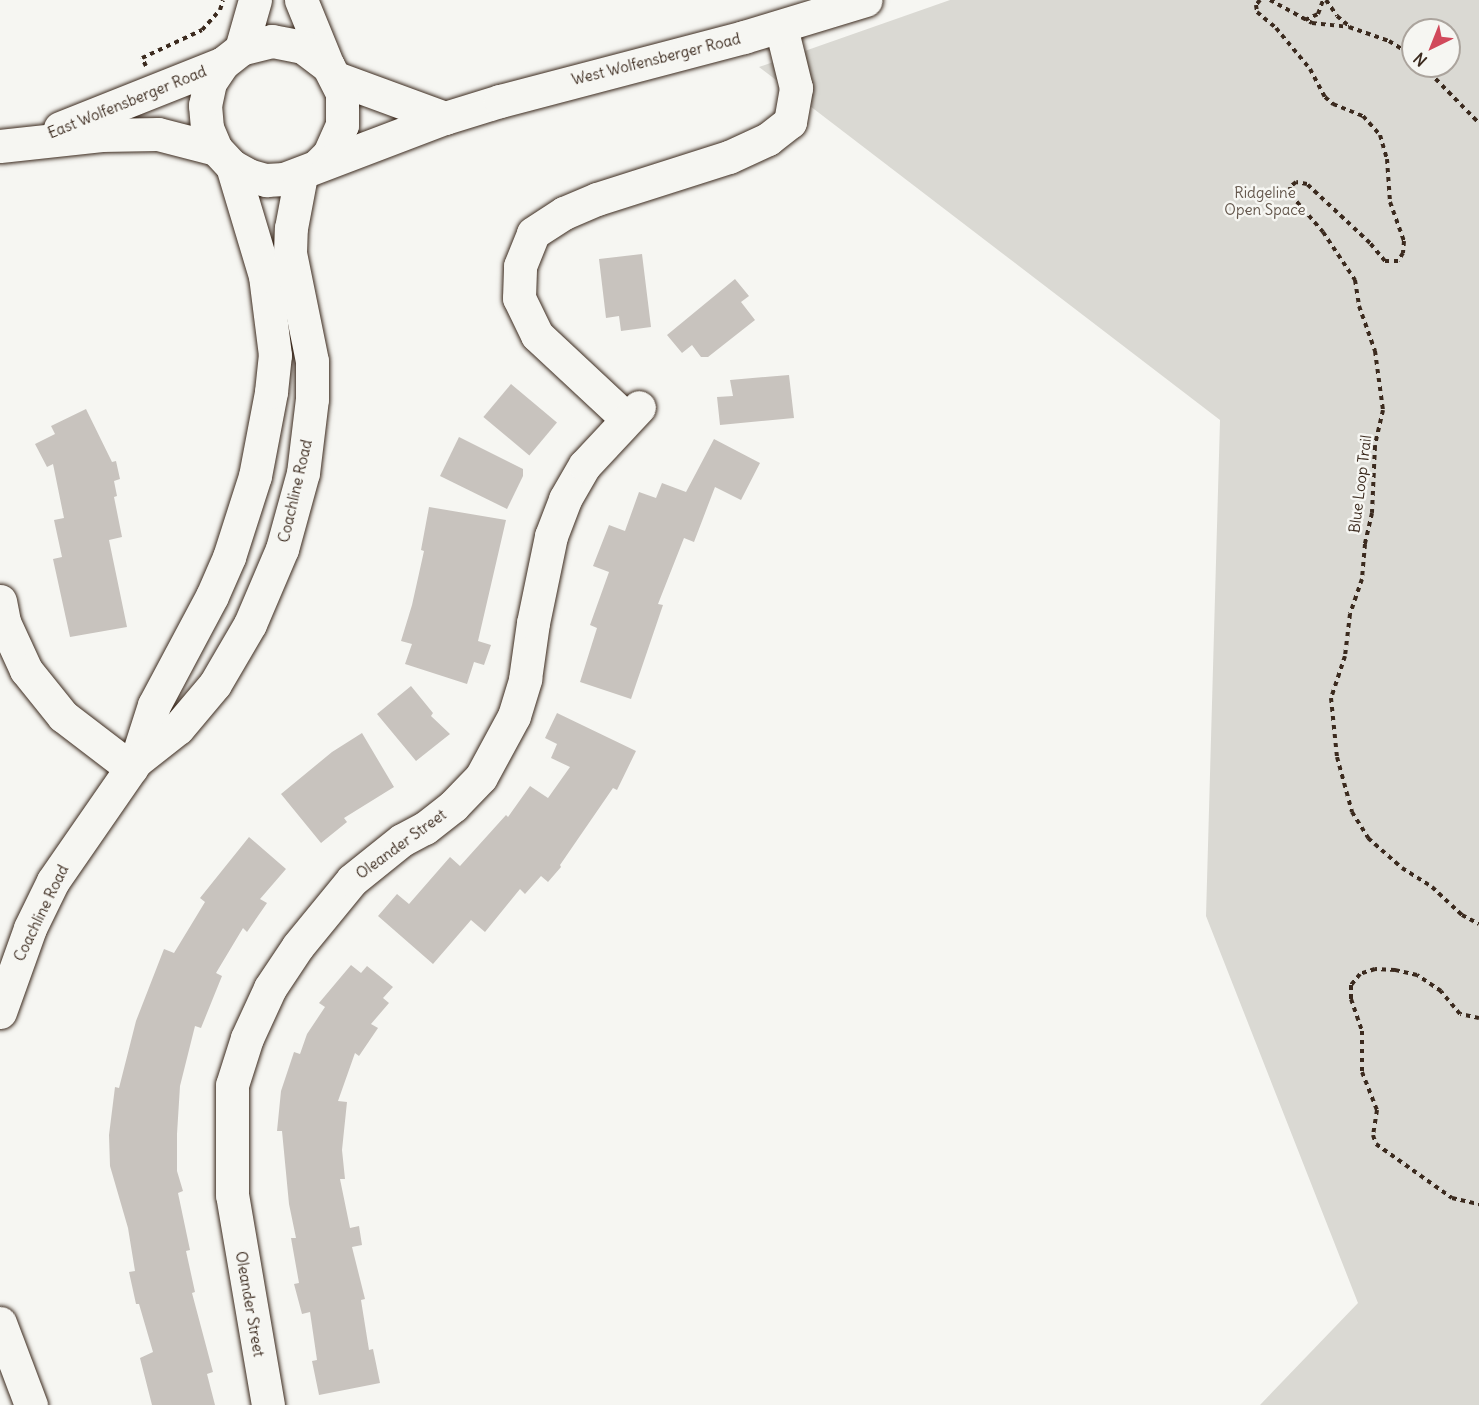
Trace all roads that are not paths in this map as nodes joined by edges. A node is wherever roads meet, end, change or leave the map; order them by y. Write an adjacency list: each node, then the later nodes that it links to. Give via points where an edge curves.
1 (255, 0): 5 (main road)
2 (301, 0): 6 (main road)
3 (866, 0): 4 (main road, West Wolfensberger Road)
4 (781, 27): 7 (main road, West Wolfensberger Road, via 580,78); 16 (main road, Oleander Street, via 796,88 790,122 768,139 729,157 597,199 532,233 520,266 519,297 537,335 633,413 585,465 565,499 551,536 525,679 514,716 487,767 453,806 352,880 298,946 270,988 247,1038 232,1085 232,1195)
5 (232, 56): 6 (main road, via 272,41 288,42 316,55); 8 (main road, East Wolfensberger Road); 9 (main road, via 210,82 205,105 207,128)
6 (332, 72): 7 (main road); 10 (main road, via 342,93 342,125 333,147)
7 (445, 118): 10 (main road, West Wolfensberger Road)
8 (15, 143): 9 (main road, East Wolfensberger Road, via 158,134)
9 (224, 157): 10 (main road, via 248,175 266,180 284,179); 12 (main road, Coachline Road, via 265,276 275,355 271,392 255,476 240,528 212,596 154,705)
10 (310, 170): 12 (main road, Coachline Road, via 291,228 290,253 312,361 312,399 303,473 294,509 269,586 215,684 178,728)
11 (0, 601): 12 (main road, via 4,622 26,670 63,717)
12 (134, 764): 13 (main road, Coachline Road, via 53,881 30,928)
13 (0, 1012)
14 (0, 1323): 15 (main road)
15 (31, 1405)
16 (268, 1405)

